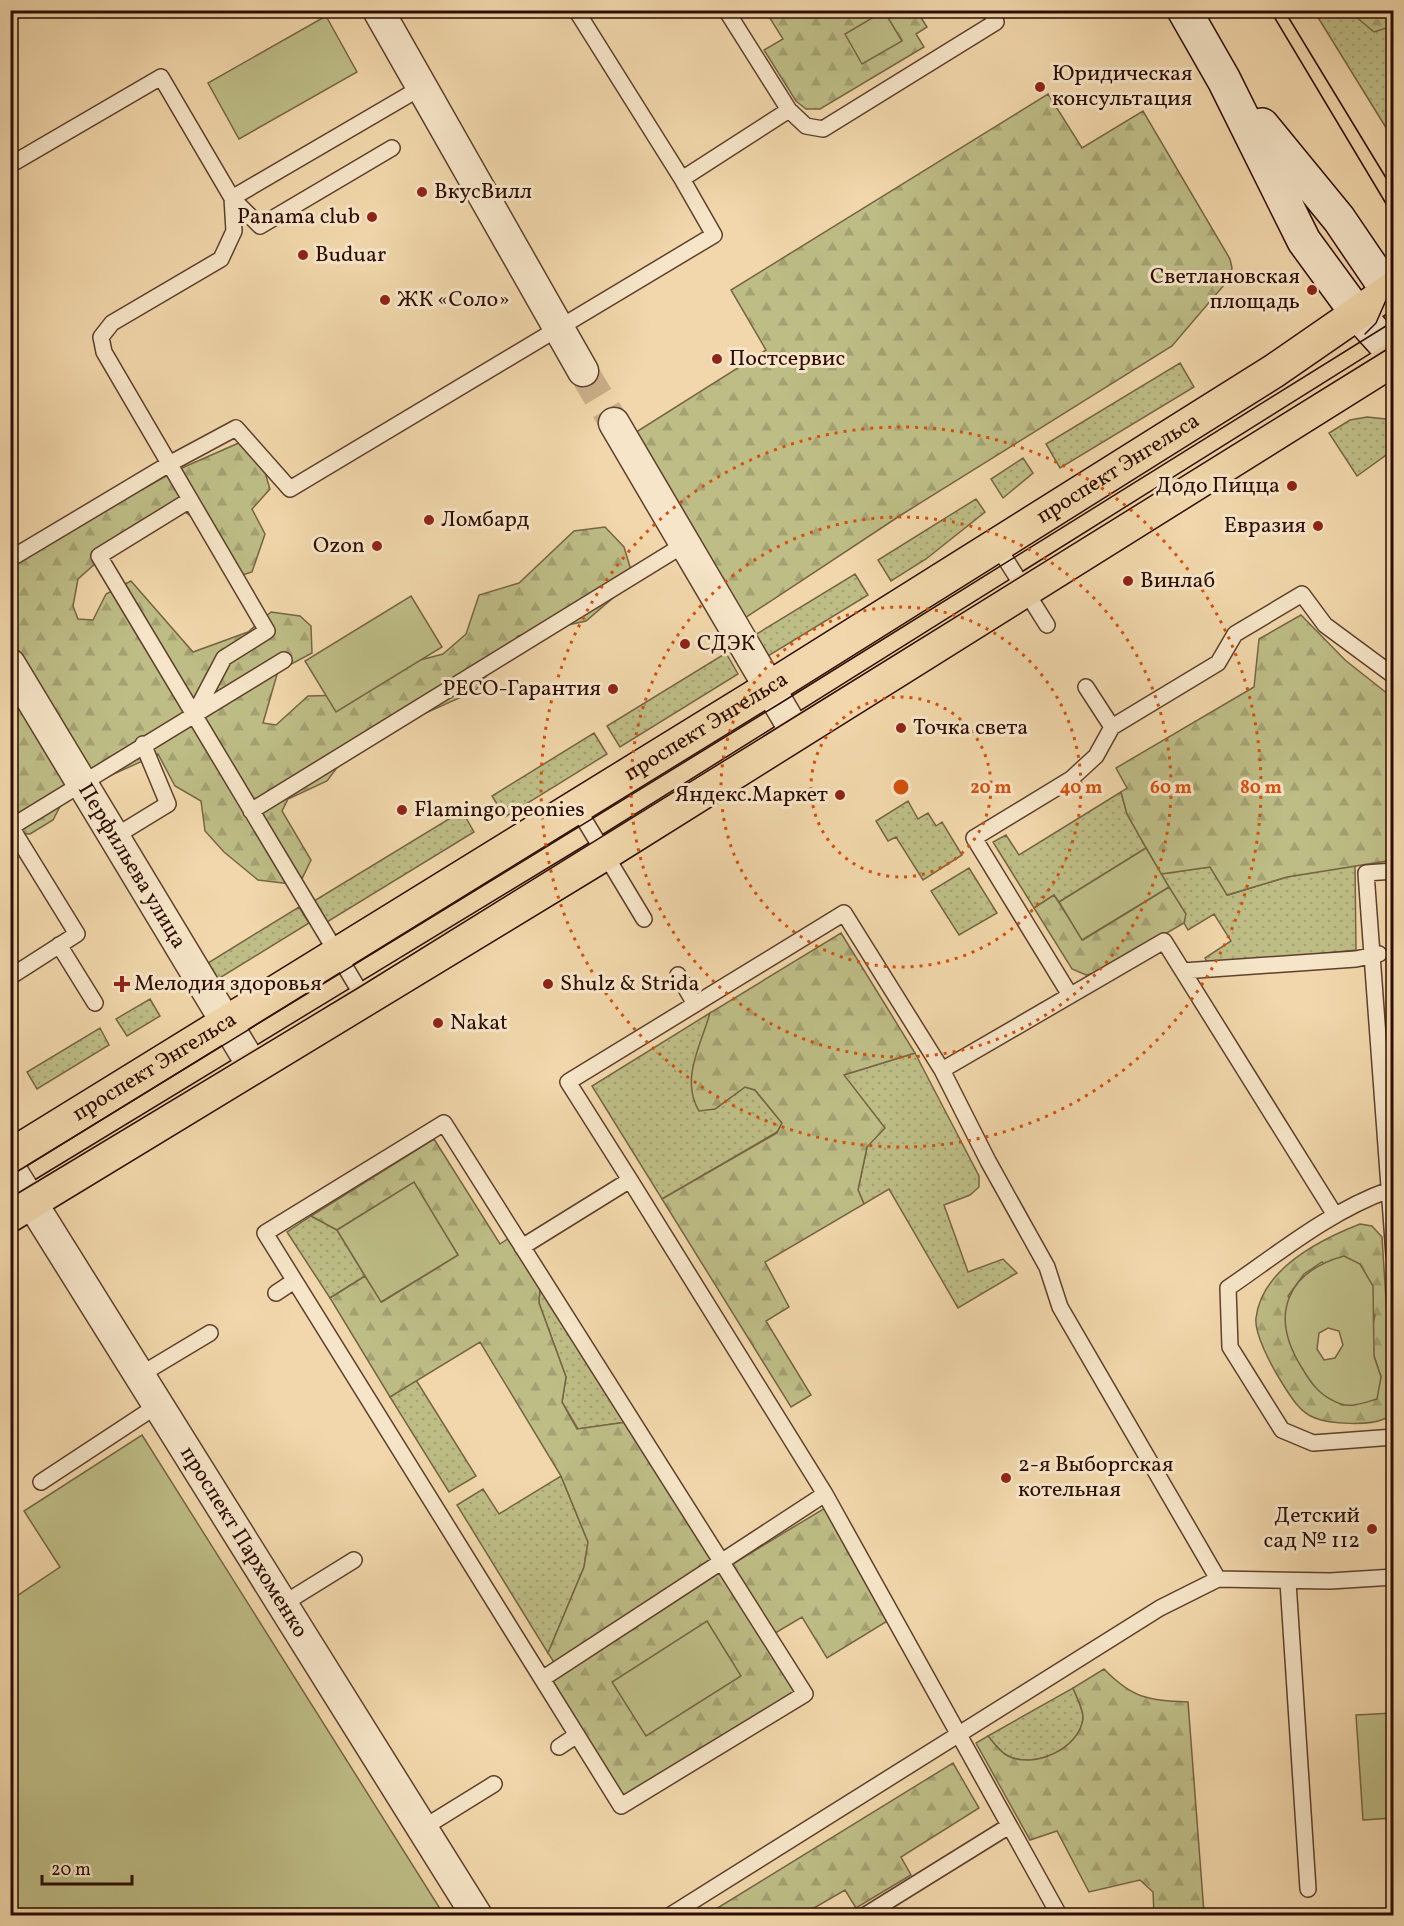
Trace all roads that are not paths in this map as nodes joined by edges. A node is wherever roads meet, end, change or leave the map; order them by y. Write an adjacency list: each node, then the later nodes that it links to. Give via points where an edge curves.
1 (378, 10): 7 (street)
2 (576, 10): 11 (lane)
3 (726, 10): 8 (lane)
4 (989, 10): 8 (lane, via 996,22 823,129 806,126)
5 (1184, 10): 6 (main road)
6 (1224, 80): 13 (main road, via 1339,219); 14 (main road, via 1304,241)
7 (422, 87): 12 (lane); 15 (street)
8 (789, 110): 11 (lane)
9 (392, 148): 12 (lane, via 260,226)
10 (10, 165): 12 (lane, via 161,77)
11 (682, 179): 15 (lane, via 714,235)
12 (232, 198): 20 (lane, via 234,231 221,260 112,323 101,337 104,352)
13 (1392, 293): 14 (main road, проспект Энгельса)
14 (1356, 312): 16 (main road); 23 (main road, проспект Энгельса, via 1274,371)
15 (558, 327): 18 (street); 20 (lane, via 290,489 236,428)
16 (1394, 354)
17 (1394, 359): 25 (main road)
18 (583, 371)
19 (614, 423): 22 (street)
20 (169, 464): 21 (lane); 24 (lane)
21 (190, 500): 32 (lane, via 267,631 224,658); 32 (lane, via 99,556)
22 (685, 544): 31 (street); 38 (lane)
23 (996, 544): 25 (lane); 31 (main road, проспект Энгельса)
24 (10, 559)
25 (1024, 589): 26 (lane); 34 (main road)
26 (1047, 625)
27 (284, 660): 32 (lane)
28 (10, 664): 36 (street, Перфильева улица)
29 (1394, 676): 33 (lane, via 1325,625 1302,594 1235,634 1218,663)
30 (1086, 687): 33 (lane)
31 (769, 688): 34 (street); 37 (main road, проспект Энгельса)
32 (195, 713): 35 (lane); 38 (lane)
33 (1112, 727): 50 (lane, via 1096,756 1071,779 974,838)
34 (796, 733): 41 (main road)
35 (144, 744): 36 (lane); 40 (lane, via 168,804)
36 (81, 782): 39 (lane); 40 (street, Перфильева улица)
37 (576, 807): 41 (lane); 45 (main road, проспект Энгельса)
38 (251, 812): 45 (lane)
39 (11, 827): 44 (lane, via 77,934)
40 (114, 837): 54 (street, Перфильева улица)
41 (604, 854): 43 (lane); 51 (main road)
42 (1394, 871): 46 (lane, via 1366,873)
43 (644, 919)
44 (59, 945): 49 (lane); 52 (lane)
45 (336, 953): 51 (lane); 54 (main road, проспект Энгельса)
46 (1376, 955): 47 (lane); 60 (lane)
47 (1184, 971): 50 (lane, via 1164,941); 62 (lane)
48 (678, 975): 53 (lane)
49 (10, 977)
50 (1070, 995): 56 (lane)
51 (365, 1000): 55 (main road)
52 (95, 1003)
53 (695, 1004): 56 (lane, via 844,913); 59 (lane, via 568,1083)
54 (226, 1023): 55 (street, Перфильева улица); 57 (main road, проспект Энгельса)
55 (253, 1068): 61 (main road)
56 (942, 1070): 76 (lane, via 1047,1267 1060,1306)
57 (10, 1156)
58 (10, 1168): 61 (street, проспект Пархоменко)
59 (630, 1180): 63 (lane); 72 (lane)
60 (1389, 1190): 62 (lane, via 1360,1200); 64 (lane)
61 (21, 1209): 68 (street, проспект Пархоменко)
62 (1335, 1215): 70 (lane, via 1228,1288 1230,1347 1282,1430 1313,1443)
63 (522, 1247): 65 (lane, via 444,1123 265,1233); 74 (lane)
64 (1394, 1255)
65 (294, 1281): 66 (lane); 79 (lane)
66 (276, 1293)
67 (210, 1333): 68 (lane)
68 (140, 1375): 69 (street, проспект Пархоменко)
69 (158, 1405): 71 (lane); 78 (street, проспект Пархоменко)
70 (1394, 1437)
71 (41, 1482)
72 (825, 1494): 74 (lane); 80 (lane)
73 (354, 1560): 78 (lane)
74 (721, 1561): 79 (lane); 81 (lane, via 805,1694 621,1806)
75 (1394, 1577): 77 (lane)
76 (1218, 1579): 77 (lane); 80 (lane, via 1160,1608)
77 (1288, 1582): 86 (lane)
78 (283, 1604): 85 (street, проспект Пархоменко)
79 (542, 1679): 81 (lane)
80 (960, 1735): 84 (lane); 88 (lane)
81 (577, 1736): 82 (lane)
82 (559, 1747)
83 (494, 1784): 85 (lane)
84 (1009, 1826): 89 (lane); 90 (lane)
85 (423, 1828): 87 (street, проспект Пархоменко)
86 (1308, 1889)
87 (477, 1916)
88 (669, 1916)
89 (864, 1916)
90 (1057, 1916)

